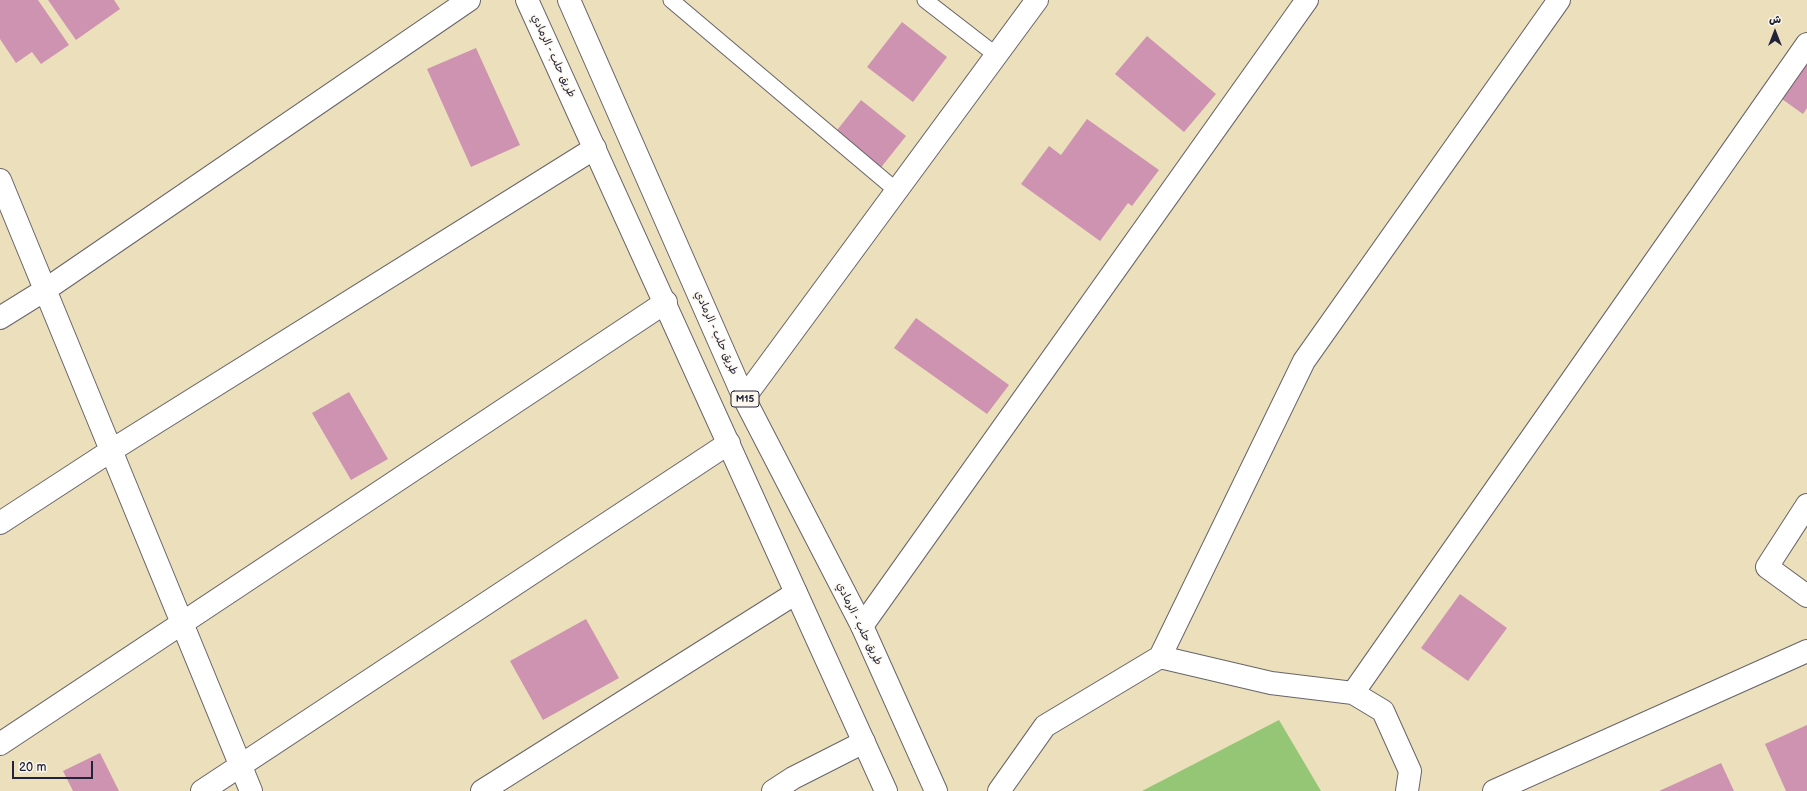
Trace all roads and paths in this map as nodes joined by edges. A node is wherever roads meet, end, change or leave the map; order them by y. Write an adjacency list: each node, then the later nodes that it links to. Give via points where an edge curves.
1 (469, 0): 14 (main road)
2 (527, 0): 11 (main road, طريق حلب - الرمادي)
3 (569, 0): 17 (main road, طريق حلب - الرمادي / M15)
4 (671, 0): 13 (lane)
5 (925, 0): 10 (lane)
6 (1037, 0): 10 (main road)
7 (1307, 0): 25 (main road)
8 (1559, 0): 27 (main road, via 1304,361)
9 (1807, 44): 28 (main road)
10 (996, 55): 13 (main road)
11 (595, 148): 15 (main road, طريق حلب - الرمادي); 19 (main road)
12 (0, 180): 14 (main road)
13 (897, 191): 17 (main road)
14 (45, 290): 16 (main road); 19 (main road)
15 (666, 302): 18 (main road, طريق حلب - الرمادي); 24 (main road)
16 (0, 318)
17 (744, 398): 25 (main road, طريق حلب - الرمادي / M15)
18 (729, 443): 22 (main road, طريق حلب - الرمادي); 31 (main road)
19 (112, 450): 21 (main road); 24 (main road)
20 (1807, 505): 23 (main road, via 1767,567)
21 (0, 523)
22 (796, 593): 29 (main road, طريق حلب - الرمادي); 34 (main road)
23 (1807, 596)
24 (183, 624): 30 (main road); 31 (main road)
25 (862, 626): 37 (main road, طريق حلب - الرمادي / M15)
26 (1807, 651): 40 (main road)
27 (1160, 657): 28 (main road, via 1271,683); 38 (main road, via 1045,726)
28 (1353, 693): 39 (main road, via 1383,711 1410,771)
29 (864, 742): 35 (main road); 36 (main road, طريق حلب - الرمادي)
30 (0, 744)
31 (241, 765): 32 (main road); 33 (main road)
32 (202, 791)
33 (251, 791)
34 (482, 791)
35 (773, 791)
36 (886, 791)
37 (936, 791)
38 (999, 791)
39 (1407, 791)
40 (1494, 791)

